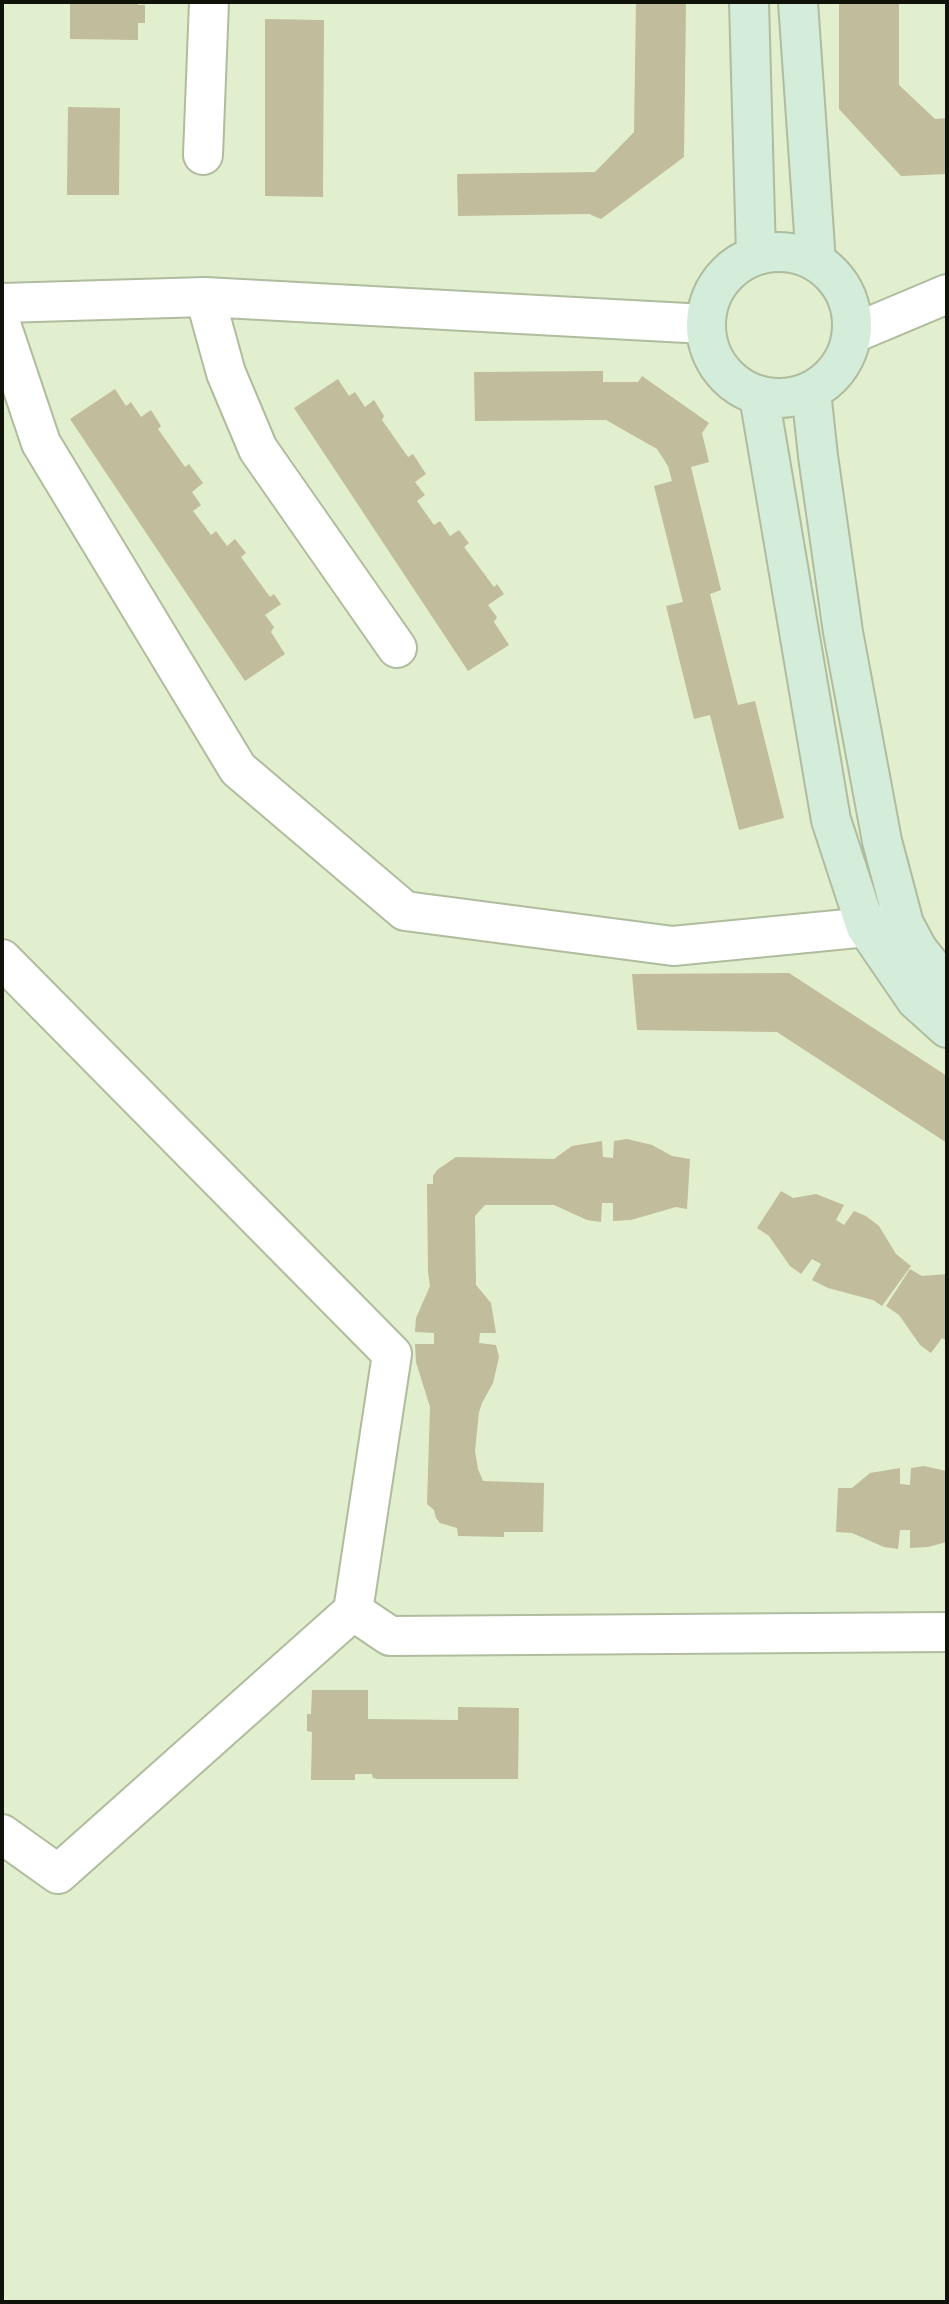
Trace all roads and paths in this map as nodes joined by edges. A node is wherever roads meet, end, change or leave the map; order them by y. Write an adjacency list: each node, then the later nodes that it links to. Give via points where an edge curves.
1 (209, 2): 4 (street)
2 (749, 2): 5 (main road)
3 (798, 2): 6 (main road)
4 (204, 155)
5 (756, 255): 6 (main road, via 797,254); 10 (main road, via 740,263 715,289)
6 (816, 262): 12 (main road, via 845,292)
7 (947, 295): 12 (street)
8 (205, 298): 9 (street); 10 (street); 15 (street, via 226,373 258,449)
9 (2, 303)
10 (705, 324): 14 (main road, via 715,361 726,376)
11 (2, 327): 17 (street, via 41,443 238,769 405,911 673,946)
12 (852, 334): 13 (main road, via 839,368)
13 (811, 391): 14 (main road, via 794,397); 16 (main road, via 843,632 882,841)
14 (759, 396): 17 (main road, via 831,820)
15 (397, 648)
16 (904, 924): 17 (street); 19 (main road)
17 (866, 928): 20 (main road, via 915,1000)
18 (2, 959): 21 (street, via 392,1354)
19 (947, 986)
20 (946, 1025)
21 (353, 1611): 22 (street, via 390,1636); 23 (street, via 58,1874)
22 (947, 1632)
23 (2, 1834)

